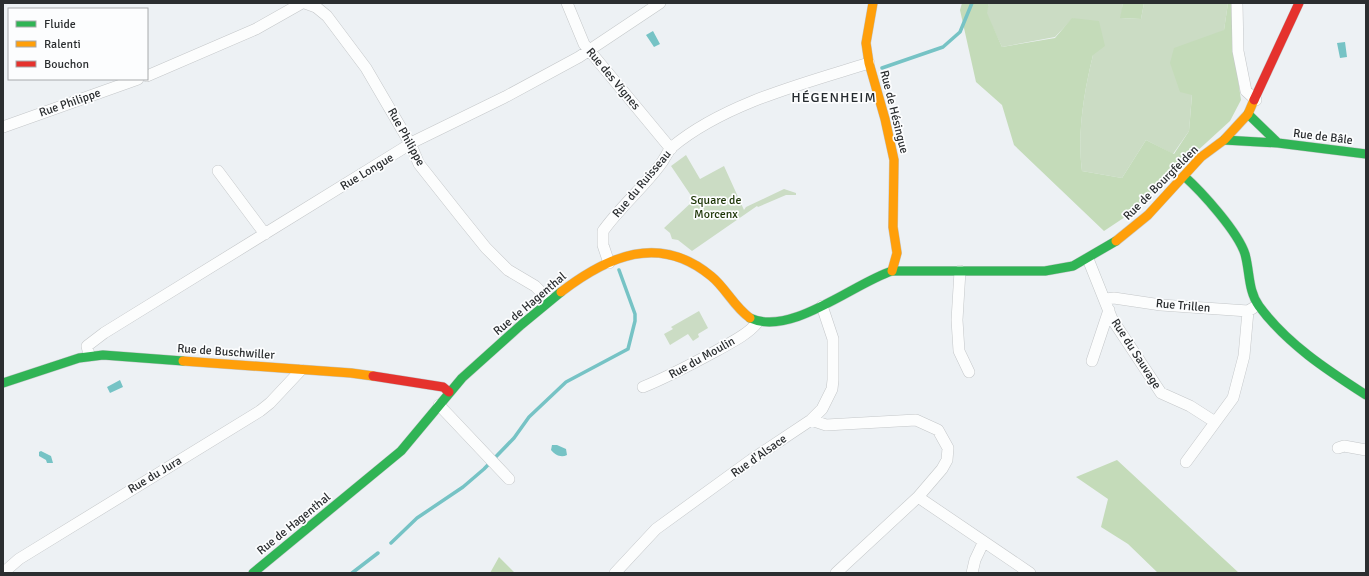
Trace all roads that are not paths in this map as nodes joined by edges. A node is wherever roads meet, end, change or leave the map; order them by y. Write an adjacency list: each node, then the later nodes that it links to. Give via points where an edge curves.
1 (304, 3): 9 (street, Rue Philippe, via 256,29); 16 (street, Rue Philippe, via 316,6 327,16 366,68)
2 (567, 3): 7 (street, Rue des Vignes)
3 (660, 3): 7 (street, Rue Longue)
4 (874, 3): 8 (main road, Rue de Hésingue, via 866,43)
5 (1237, 3): 11 (street, via 1238,51 1246,91)
6 (1299, 3): 11 (main road, Rue de Bourgfelden)
7 (588, 50): 16 (street, Rue Longue, via 505,97); 17 (street, Rue des Vignes)
8 (869, 63): 17 (street, Rue du Ruisseau, via 751,103 716,119); 21 (main road, Rue de Hésingue, via 892,146)
9 (148, 76)
10 (135, 80): 13 (street, Rue Philippe)
11 (1256, 100): 12 (main road, Rue de Bourgfelden)
12 (1248, 114): 14 (main road, Rue de Bourgfelden); 15 (main road, Rue de Bâle)
13 (3, 127)
14 (1224, 140): 15 (main road, Rue de Bâle); 20 (main road, Rue de Bourgfelden, via 1202,157)
15 (1278, 143): 18 (main road, Rue de Bâle)
16 (411, 144): 22 (street, Rue Longue); 29 (street, Rue Philippe, via 419,164 486,248 508,270 535,286)
17 (670, 149): 26 (street, Rue du Ruisseau, via 661,164 603,231 603,245)
18 (1366, 154)
19 (218, 171): 22 (street)
20 (1184, 176): 25 (main road, Rue de Bourgfelden, via 1148,215 1111,246); 32 (main road, via 1198,189 1238,239 1245,254 1251,290)
21 (893, 227): 23 (main road, Rue de Hésingue); 27 (main road, Rue de Hésingue, via 897,253)
22 (265, 234): 35 (street, Rue Longue, via 104,333 87,346)
23 (886, 244)
24 (887, 259): 27 (main road)
25 (1088, 259): 28 (main road, Rue de Bourgfelden, via 1073,266 1045,271); 30 (street, Rue du Sauvage)
26 (609, 263): 29 (main road, Rue de Hagenthal, via 574,282); 34 (main road, Rue de Hagenthal, via 648,251 684,259 711,276 747,317)
27 (892, 271): 28 (main road, Rue de Bourgfelden); 31 (main road, via 879,274)
28 (960, 271): 38 (street, via 957,320 959,351)
29 (549, 300): 41 (main road, Rue de Hagenthal)
30 (1107, 305): 33 (street, Rue Trillen, via 1114,298 1161,305); 36 (street); 45 (street, Rue du Sauvage, via 1112,319 1161,393 1190,406)
31 (822, 306): 34 (main road, via 778,322); 44 (street, Rue d'Alsace, via 832,339 833,380 832,389 822,409)
32 (1259, 306): 33 (street, Rue Trillen); 42 (main road, via 1290,340 1316,363)
33 (1248, 311): 45 (street, via 1244,356 1236,391)
34 (757, 323): 40 (street, Rue du Moulin, via 752,329 727,344 668,377)
35 (89, 355): 37 (main road, Rue de Buschwiller); 39 (main road, Rue de Buschwiller)
36 (1092, 361)
37 (301, 370): 41 (main road, Rue de Buschwiller, via 378,376 443,387); 52 (street, Rue du Jura, via 260,411 26,555)
38 (969, 372)
39 (3, 383)
40 (643, 387)
41 (449, 392): 43 (main road, Rue de Hagenthal)
42 (1366, 395)
43 (439, 405): 49 (street); 53 (main road, Rue de Hagenthal, via 401,451)
44 (811, 420): 50 (street, via 826,425 916,420 938,430 948,448 947,460); 54 (street, Rue d'Alsace, via 656,529)
45 (1214, 422): 48 (street)
46 (1338, 448): 47 (street, via 1344,446)
47 (1366, 450)
48 (1186, 462)
49 (509, 479)
50 (918, 497): 51 (street); 55 (street)
51 (983, 543): 56 (street); 57 (street)
52 (3, 573)
53 (254, 573)
54 (615, 573)
55 (836, 573)
56 (972, 573)
57 (1030, 573)

